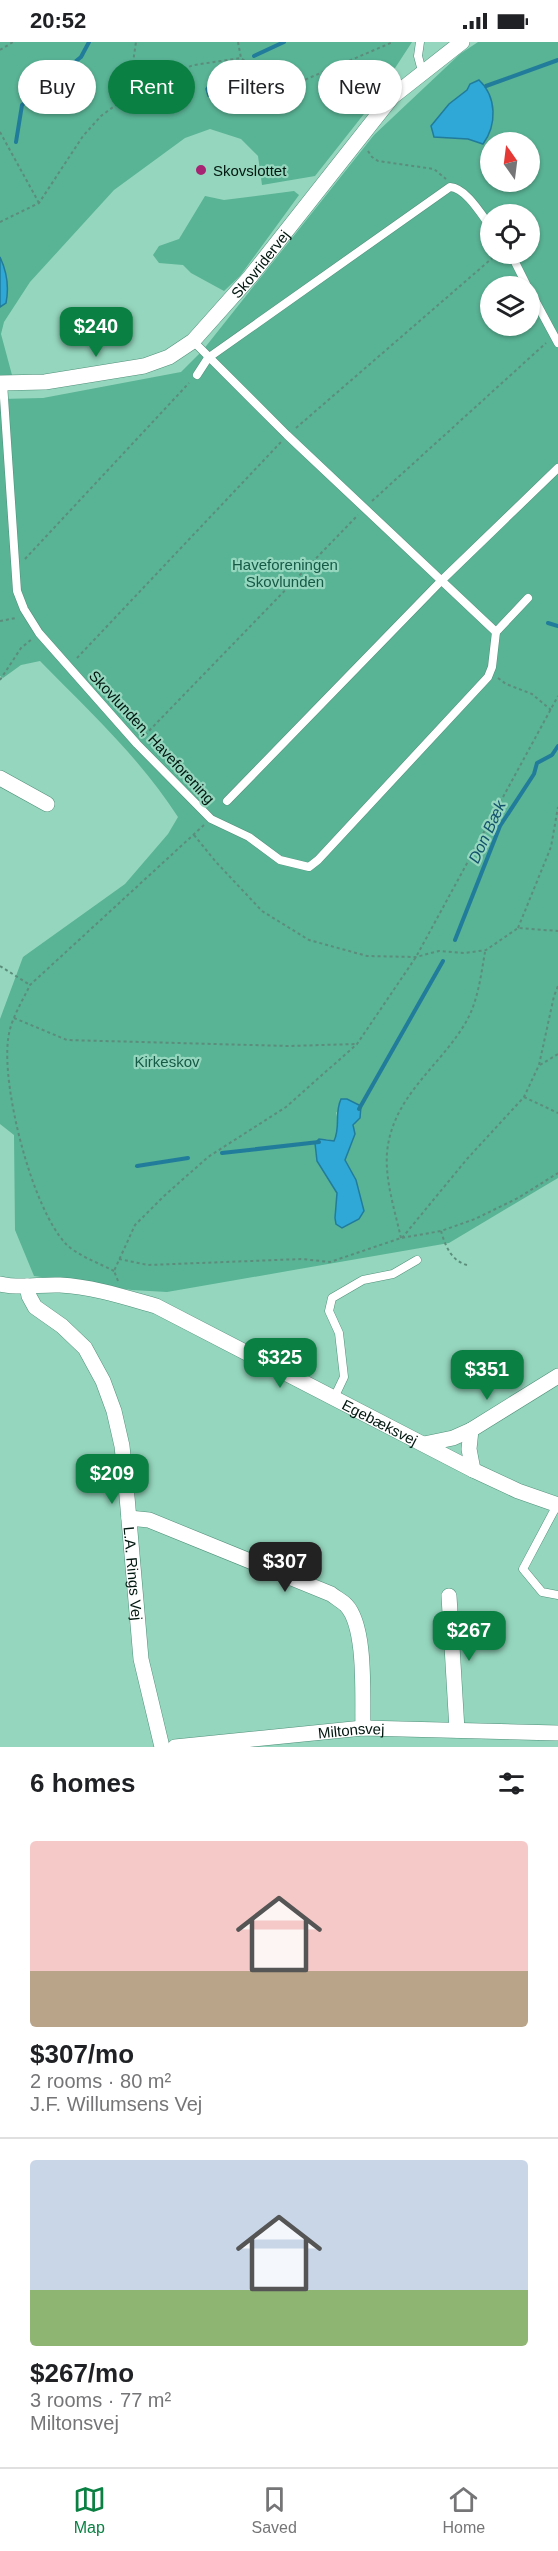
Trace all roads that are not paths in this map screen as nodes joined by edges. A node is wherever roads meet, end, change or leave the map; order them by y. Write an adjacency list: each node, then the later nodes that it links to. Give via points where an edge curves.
1 (420, 42): 3 (lane)
2 (462, 42): 3 (street, Skovridervej)
3 (422, 71): 6 (street, Skovridervej, via 358,137 250,277)
4 (480, 214): 8 (lane, via 462,192 450,187)
5 (540, 310): 7 (lane)
6 (193, 341): 8 (lane); 10 (street, Skovridervej, via 169,357 144,366 45,382)
7 (558, 343)
8 (208, 358): 9 (lane); 12 (lane)
9 (197, 375)
10 (2, 383): 14 (lane, Skovlunden, Haveforening, via 16,591 24,609 39,633 137,744 211,819 249,837 280,860 309,867 374,799 490,672)
11 (558, 468): 12 (lane)
12 (441, 581): 14 (lane); 16 (lane)
13 (528, 598): 14 (lane)
14 (496, 632)
15 (0, 778): 17 (street)
16 (227, 801)
17 (47, 804)
18 (417, 1260): 22 (lane, via 393,1275 363,1280 332,1298 329,1311 339,1333 344,1377)
19 (0, 1284): 20 (street, Egebæksvej)
20 (27, 1286): 22 (street, Egebæksvej, via 90,1288 156,1306); 27 (street, L.A. Rings Vej, via 35,1307 85,1348 103,1381 122,1446)
21 (558, 1377): 23 (street)
22 (334, 1398): 24 (street, Egebæksvej)
23 (471, 1430): 24 (street); 25 (street)
24 (424, 1444): 25 (street, Egebæksvej)
25 (473, 1470): 26 (street, Egebæksvej)
26 (557, 1505): 28 (lane, via 523,1569 542,1592)
27 (129, 1518): 30 (street, via 149,1520 331,1594 347,1606 355,1619 359,1640); 33 (street, L.A. Rings Vej, via 141,1659)
28 (558, 1595)
29 (449, 1596): 31 (street)
30 (363, 1728): 31 (street, Miltonsvej); 34 (street, Miltonsvej)
31 (457, 1730): 32 (street, Miltonsvej)
32 (558, 1733)
33 (162, 1747)
34 (175, 1747)

